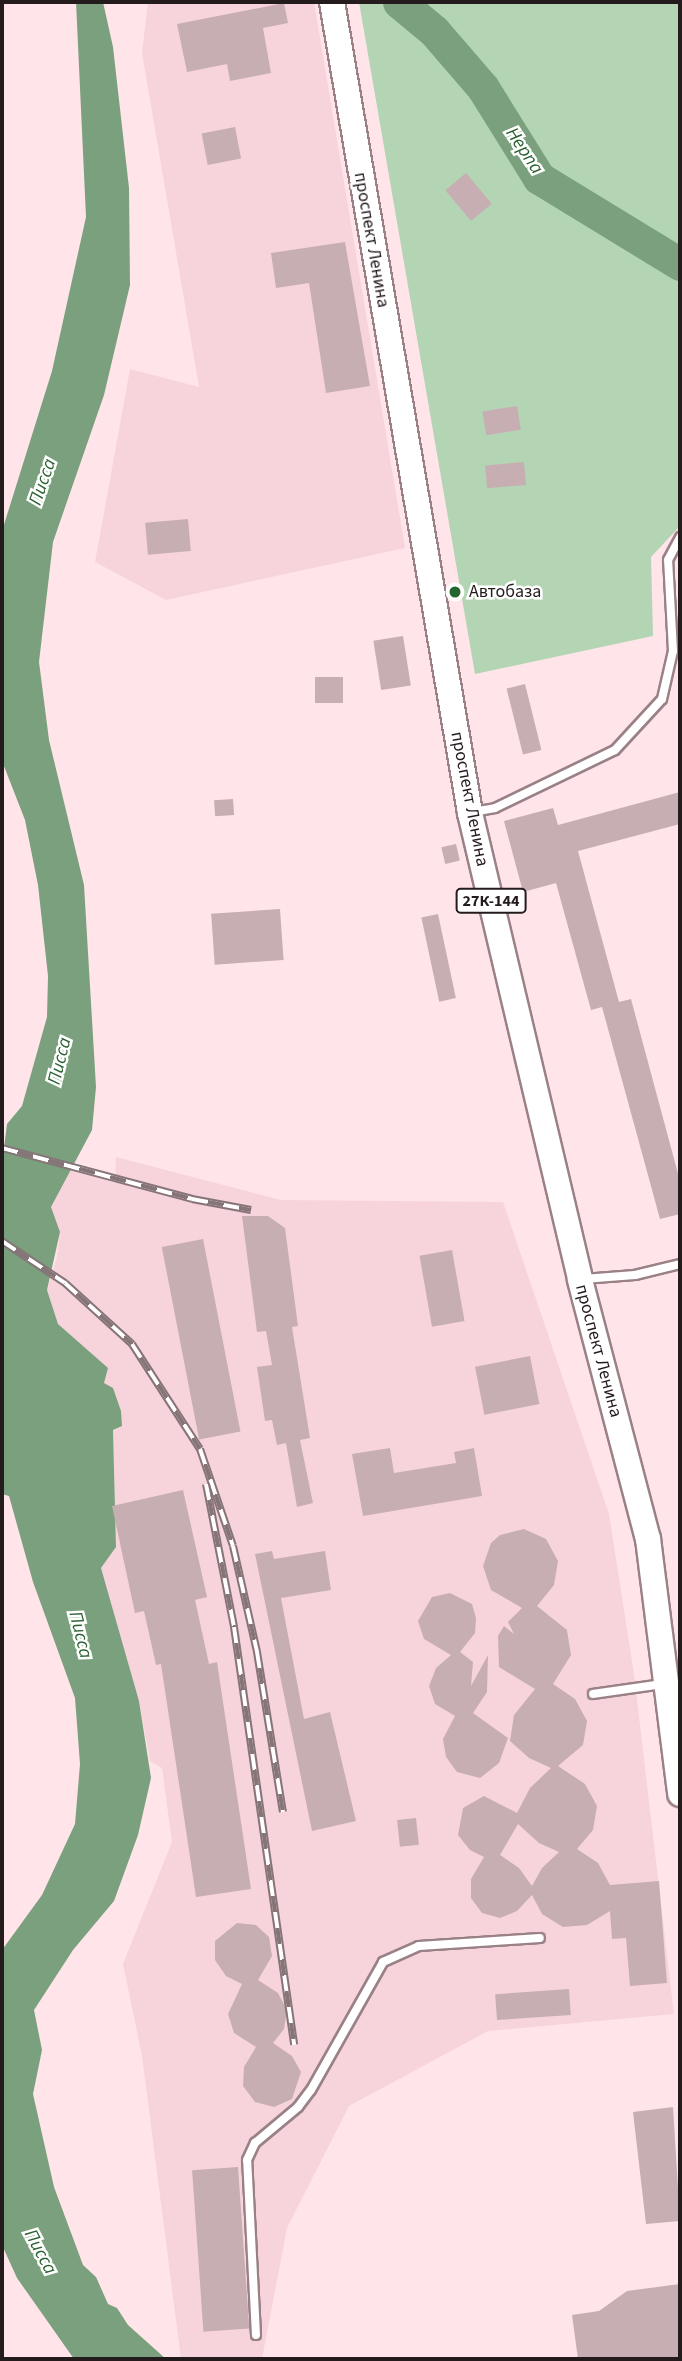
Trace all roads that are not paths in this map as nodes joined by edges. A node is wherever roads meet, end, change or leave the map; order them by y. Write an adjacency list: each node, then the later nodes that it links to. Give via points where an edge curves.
1 (331, 2): 3 (main road, проспект Ленина / 27К-144)
2 (680, 537): 3 (lane, via 668,560 673,651 662,699 615,750 495,808)
3 (470, 813): 5 (main road, проспект Ленина / 27К-144)
4 (680, 1264): 5 (lane, via 635,1275)
5 (580, 1280): 6 (main road, проспект Ленина / 27К-144, via 648,1539)
6 (668, 1683): 7 (lane); 8 (main road, проспект Ленина / 27К-144)
7 (593, 1694)
8 (680, 1794)
9 (540, 1938): 10 (lane, via 419,1946 383,1962 311,2090 255,2143 247,2160)
10 (256, 2335)

